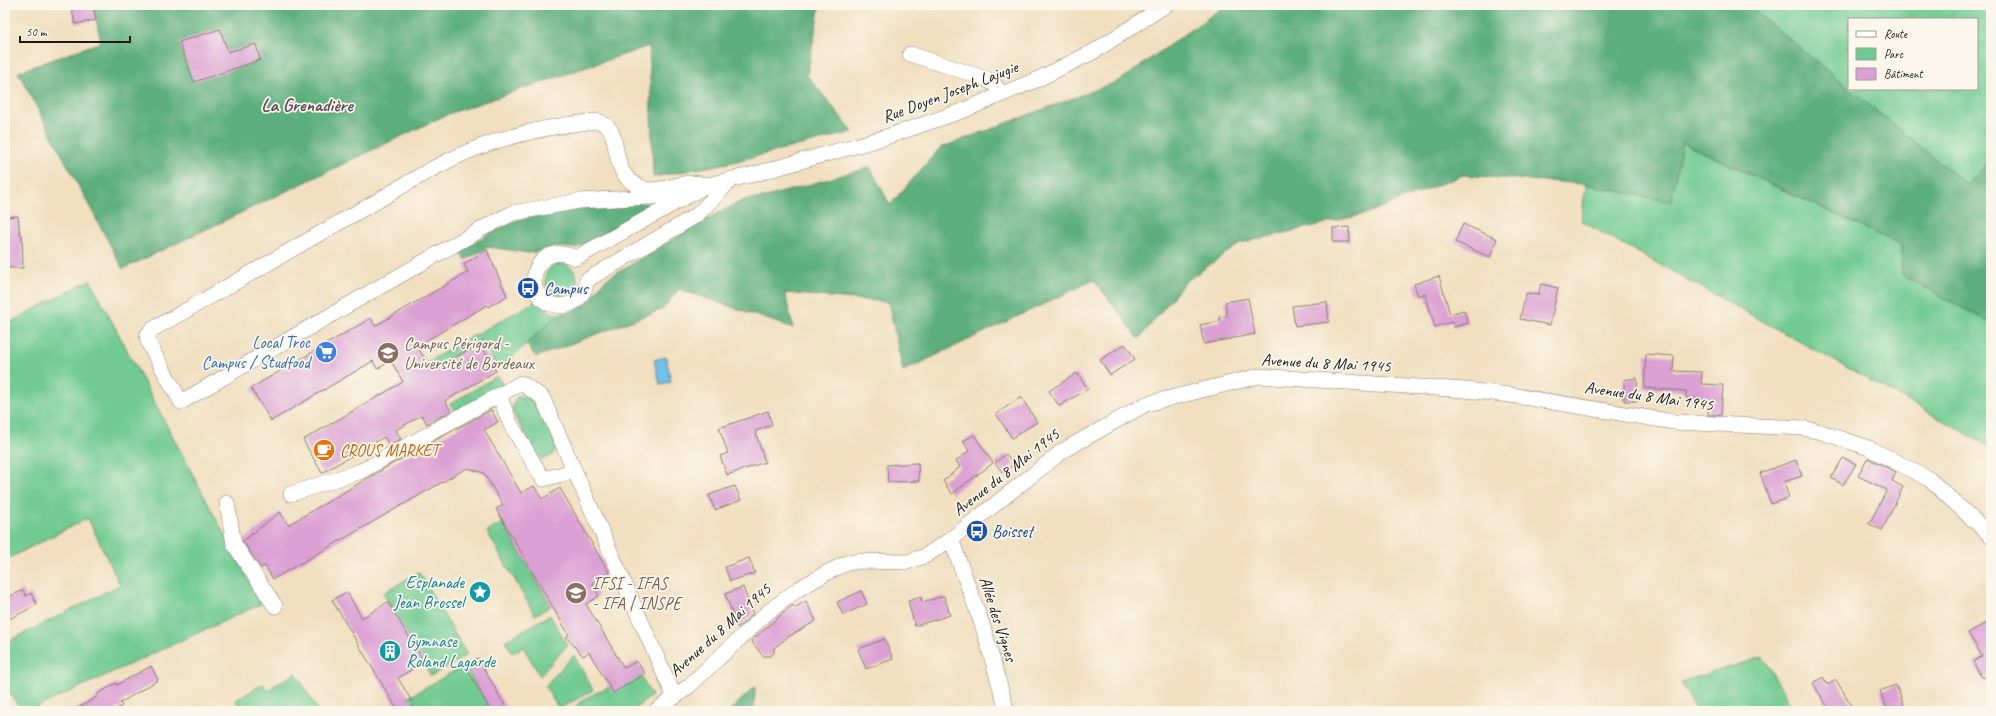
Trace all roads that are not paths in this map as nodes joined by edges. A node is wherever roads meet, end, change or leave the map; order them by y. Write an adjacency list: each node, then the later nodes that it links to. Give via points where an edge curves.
1 (1166, 5): 3 (street, Rue Doyen Joseph Lajugie, via 1093,52)
2 (910, 54): 3 (street, via 987,79)
3 (1002, 94): 4 (street, Rue Doyen Joseph Lajugie, via 962,111 883,138)
4 (732, 179): 5 (street, Rue Doyen Joseph Lajugie); 5 (street, Rue Doyen Joseph Lajugie, via 697,215 587,280 584,292 576,302 568,306 556,306 544,301 539,295 535,287 535,273 549,255 567,254 576,258)
5 (707, 185): 5 (street, via 691,183 665,189 647,189 635,184 620,168 611,130 606,123 597,121 561,125 524,133 484,145 452,160 330,227 154,329 147,336 149,344 181,402 512,214 579,201 667,196)
6 (499, 396): 7 (street, via 521,383 542,397); 7 (street, via 510,423 543,479 567,473); 8 (street, via 361,471)
7 (572, 466): 13 (street)
8 (291, 494)
9 (228, 503): 12 (street, via 234,544)
10 (1991, 536): 11 (street, Avenue du 8 Mai 1945, via 1929,479 1869,448 1803,428 1674,422 1465,390 1259,376 1146,404 1064,450)
11 (951, 539): 13 (street, Avenue du 8 Mai 1945, via 924,556 907,562 860,561 847,563 828,572 785,598 689,686); 15 (street, Allée des Vignes, via 983,627)
12 (275, 606)
13 (674, 696): 14 (street, Avenue du 8 Mai 1945)
14 (656, 711)
15 (1007, 711)

